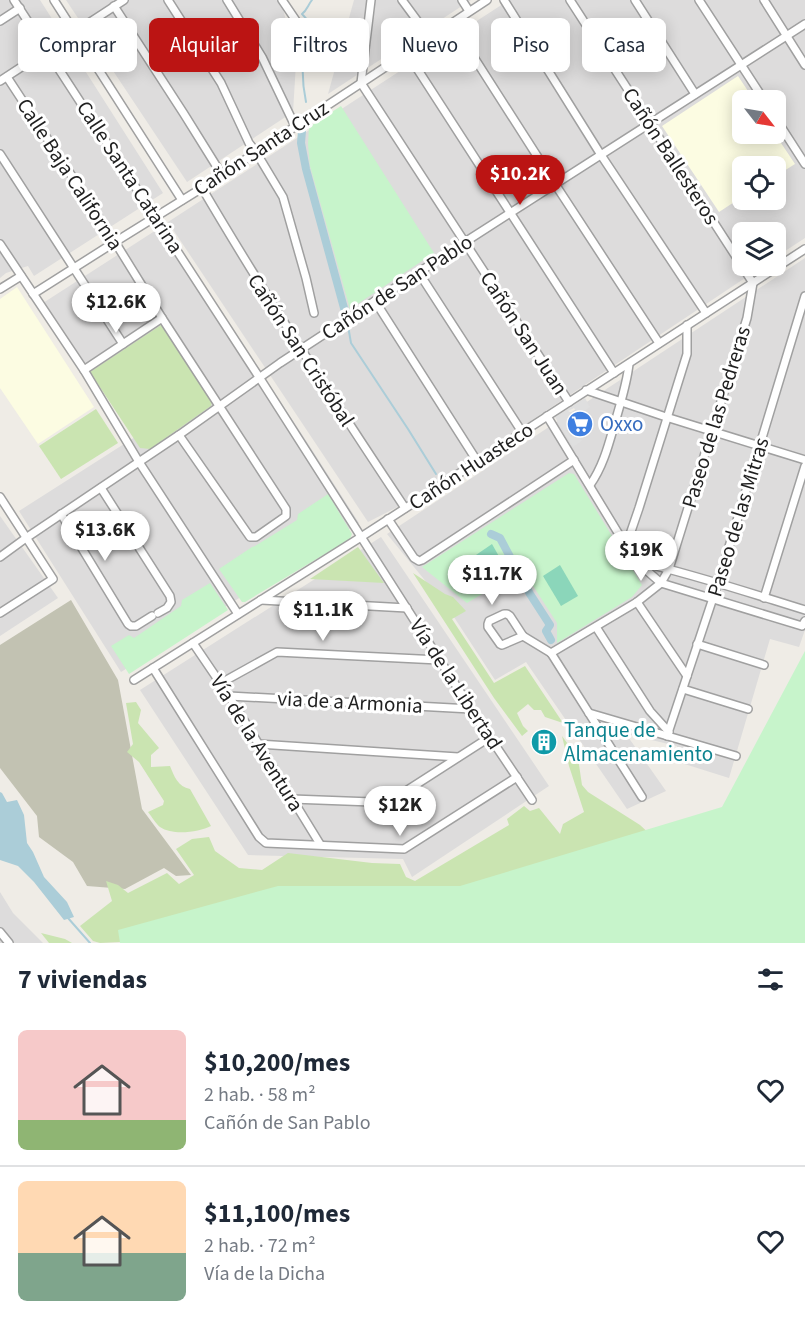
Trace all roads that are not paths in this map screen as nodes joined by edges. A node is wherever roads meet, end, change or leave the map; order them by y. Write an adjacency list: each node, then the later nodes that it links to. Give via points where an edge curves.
1 (15, 0): 17 (street, Calle Santa Catarina)
2 (54, 0): 20 (street)
3 (124, 0): 16 (street)
4 (168, 0): 43 (street, via 221,83)
5 (227, 0): 41 (street, via 262,57)
6 (282, 0): 22 (street)
7 (370, 0): 37 (street)
8 (402, 0): 23 (street)
9 (462, 0): 18 (street)
10 (487, 0): 18 (street, Cañón Santa Cruz)
11 (504, 0): 45 (street)
12 (570, 0): 40 (street, Cañón Ballesteros)
13 (635, 0): 39 (street)
14 (699, 0): 30 (street)
15 (764, 0): 27 (street)
16 (114, 6): 21 (street); 47 (street)
17 (20, 8): 19 (street, Calle Santa Catarina); 25 (street)
18 (469, 11): 24 (street, Cañón Santa Cruz)
19 (26, 18)
20 (66, 18)
21 (96, 18)
22 (294, 18)
23 (415, 18)
24 (459, 18)
25 (0, 21)
26 (805, 24): 27 (street, Cañón de San Pablo)
27 (786, 36): 28 (street); 30 (street, Cañón de San Pablo)
28 (805, 64)
29 (479, 65): 48 (street)
30 (741, 66): 38 (street); 39 (street, Cañón de San Pablo)
31 (18, 69): 36 (street)
32 (381, 69): 37 (street, Cañón Santa Cruz)
33 (61, 72): 52 (street, Calle Santa Catarina)
34 (100, 72): 50 (street)
35 (419, 72): 51 (street)
36 (3, 79): 53 (street, Calle Baja California)
37 (360, 82): 41 (street, Cañón Santa Cruz); 54 (street, Cañón San Juan)
38 (757, 90)
39 (695, 94): 40 (street, Cañón de San Pablo)
40 (650, 123): 45 (street, Cañón de San Pablo); 60 (street, Cañón Ballesteros)
41 (295, 126): 43 (street, Cañón Santa Cruz)
42 (786, 135): 46 (street)
43 (256, 152): 47 (street, Cañón Santa Cruz); 65 (street, via 283,197)
44 (0, 154): 57 (street)
45 (601, 155): 48 (street, Cañón de San Pablo); 66 (street)
46 (805, 164)
47 (222, 175): 49 (street, Cañón Santa Cruz)
48 (555, 184): 51 (street, Cañón de San Pablo); 69 (street)
49 (202, 188): 50 (street, Cañón Santa Cruz); 71 (street, Cañón San Cristóbal)
50 (182, 200): 52 (street, Cañón Santa Cruz)
51 (510, 213): 54 (street, Cañón de San Pablo); 74 (street)
52 (156, 216): 53 (street, Cañón Santa Cruz); 75 (street, Calle Santa Catarina)
53 (115, 242): 57 (street, Cañón Santa Cruz); 67 (street, Calle Baja California)
54 (465, 242): 58 (street, Cañón de San Pablo); 77 (street, Cañón San Juan)
55 (1, 249): 59 (street)
56 (805, 249): 60 (street, Cañón Huasteco)
57 (73, 269): 62 (street, Cañón Santa Cruz); 70 (street)
58 (419, 273): 64 (street, Cañón de San Pablo); 83 (street)
59 (21, 276): 61 (street); 62 (street)
60 (753, 283): 66 (street, Cañón Huasteco); 82 (street, Paseo de las Pedreras, via 747,318)
61 (0, 289)
62 (33, 294): 73 (street)
63 (805, 296): 85 (street, Paseo de las Mitras)
64 (375, 301): 71 (street, Cañón de San Pablo); 88 (street)
65 (314, 313)
66 (706, 313): 68 (street, Cañón Huasteco)
67 (162, 318): 70 (street); 79 (street, Calle Baja California)
68 (687, 325): 69 (street, Cañón Huasteco); 81 (street, via 687,354)
69 (659, 343): 72 (street, Cañón Huasteco)
70 (123, 344): 73 (street)
71 (302, 350): 75 (street, Cañón de San Pablo); 94 (street, Cañón San Cristóbal)
72 (628, 364): 74 (street, Cañón Huasteco); 78 (street)
73 (84, 370): 89 (street)
74 (614, 373): 76 (street, Cañón Huasteco)
75 (259, 377): 79 (street, Cañón de San Pablo); 97 (street, Calle Santa Catarina)
76 (586, 390): 77 (street, Cañón Huasteco); 78 (street)
77 (568, 402): 80 (street, Cañón Huasteco)
78 (620, 403): 81 (street); 91 (street, via 604,458)
79 (220, 406): 84 (street, Cañón de San Pablo); 84 (street, Calle Baja California, via 286,509 284,519 250,537)
80 (548, 416): 83 (street, Cañón Huasteco); 86 (street)
81 (666, 417): 82 (street); 99 (street)
82 (712, 431): 85 (street); 102 (street, Paseo de las Pedreras)
83 (522, 432): 88 (street, Cañón Huasteco)
84 (179, 435): 89 (street, Cañón de San Pablo)
85 (760, 445): 87 (street); 104 (street, Paseo de las Mitras)
86 (574, 460): 91 (street); 96 (street, via 419,561)
87 (805, 460)
88 (477, 461): 94 (street, Cañón Huasteco)
89 (139, 462): 92 (street, Cañón de San Pablo); 112 (street)
90 (805, 466): 105 (street)
91 (590, 485): 99 (street)
92 (101, 488): 95 (street, Cañón de San Pablo); 95 (street, via 170,596 167,608 136,626 128,624)
93 (0, 498): 98 (street)
94 (405, 508): 96 (street, Cañón Huasteco)
95 (61, 514): 98 (street, Cañón de San Pablo)
96 (388, 519): 97 (street, Cañón Huasteco)
97 (361, 537): 107 (street, Cañón Huasteco); 109 (street, Vía de la Libertad)
98 (26, 538): 100 (street, Cañón de San Pablo); 111 (street, via 53,579)
99 (626, 546): 101 (street)
100 (0, 556)
101 (638, 562): 102 (street); 103 (street)
102 (669, 569): 103 (street, Paseo de las Pedreras); 104 (street)
103 (661, 583): 106 (street); 108 (street)
104 (718, 583): 105 (street); 106 (street, Paseo de las Mitras)
105 (764, 598): 110 (street)
106 (712, 599): 113 (street); 117 (street, Paseo de las Mitras)
107 (261, 600): 109 (street); 112 (street, Cañón Huasteco)
108 (637, 602): 114 (street); 122 (street)
109 (408, 608): 119 (street, Vía de la Libertad)
110 (805, 610)
111 (0, 613)
112 (238, 614): 116 (street, Cañón Huasteco)
113 (804, 624)
114 (596, 627): 118 (street); 130 (street)
115 (523, 636): 115 (street, via 507,614 489,621 488,627 501,645); 118 (street)
116 (193, 643): 121 (street, Cañón Huasteco); 124 (street, Vía de la Aventura)
117 (697, 644): 120 (street); 122 (street, Paseo de las Mitras)
118 (551, 653): 129 (street)
119 (440, 660): 124 (street, via 277,652); 127 (street, Vía de la Libertad)
120 (764, 665)
121 (153, 668): 123 (street, Cañón Huasteco); 139 (street, via 259,837 266,843)
122 (687, 676): 125 (street, Paseo de las Mitras)
123 (135, 680)
124 (221, 683): 126 (street, Vía de la Aventura)
125 (683, 689): 128 (street); 130 (street, Paseo de las Mitras)
126 (230, 696): 127 (street, via de a Armonia); 132 (street, Vía de la Aventura)
127 (471, 709): 131 (street, Vía de la Libertad)
128 (748, 710)
129 (589, 713): 130 (street); 136 (street)
130 (668, 734): 133 (street)
131 (490, 736): 134 (street); 135 (street, Vía de la Libertad)
132 (258, 744): 134 (street); 137 (street, Vía de la Aventura)
133 (736, 756)
134 (458, 757): 137 (street, via 392,800)
135 (517, 777): 138 (street, Vía de la Libertad); 139 (street, via 404,849)
136 (642, 796)
137 (292, 799): 139 (street, Vía de la Aventura)
138 (532, 800)
139 (320, 844)
140 (0, 932): 141 (street)
141 (9, 943)

